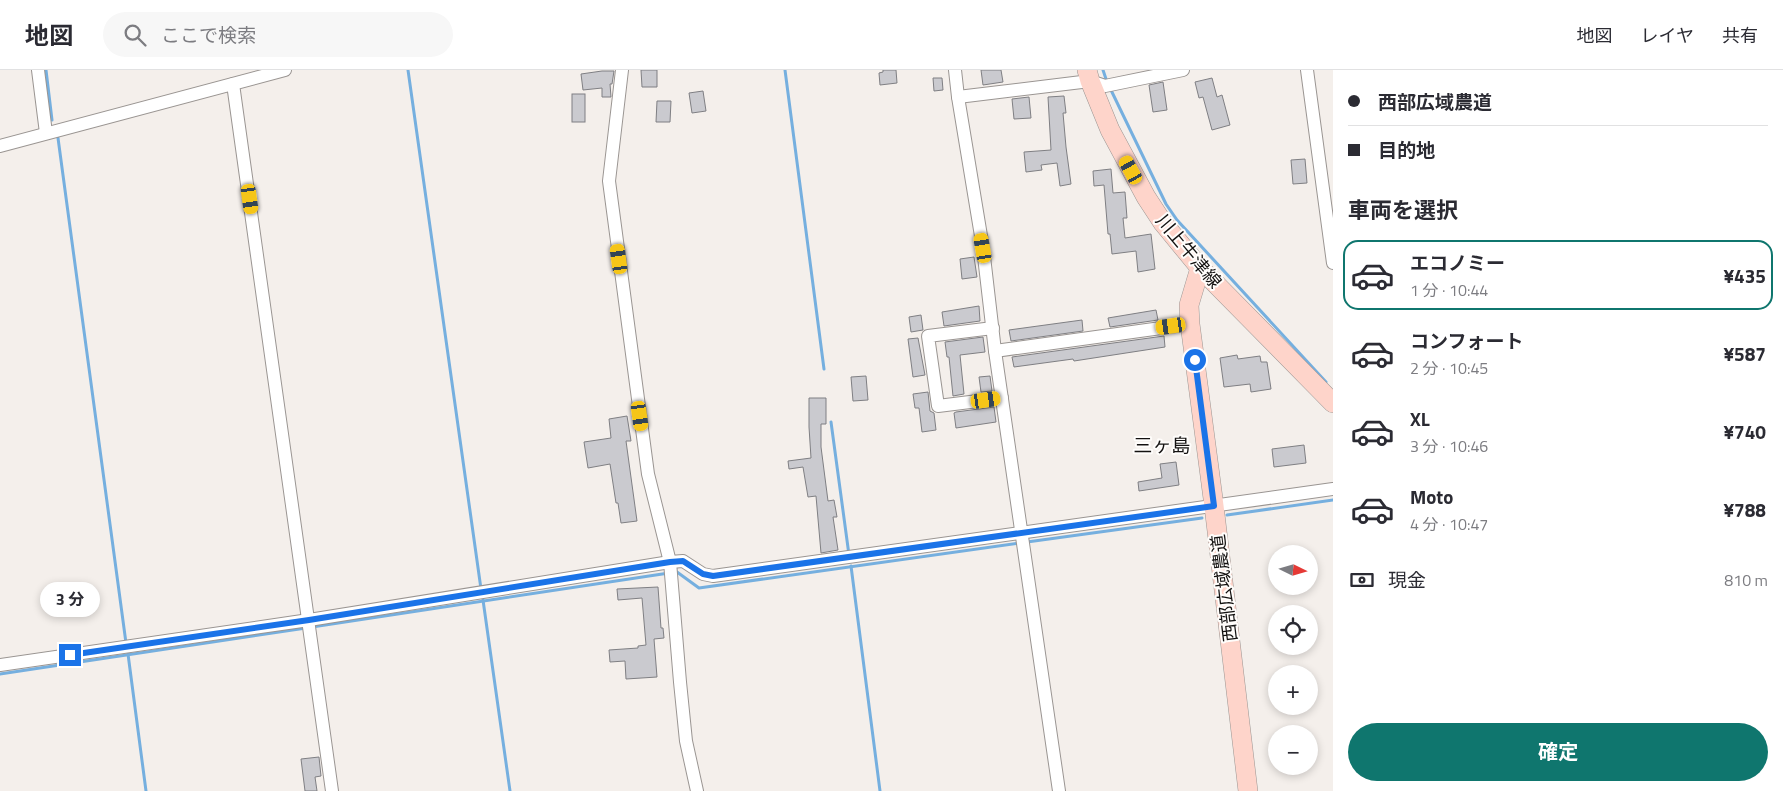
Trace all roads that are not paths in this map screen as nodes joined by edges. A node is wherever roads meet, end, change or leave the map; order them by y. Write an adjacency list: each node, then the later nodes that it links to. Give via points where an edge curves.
1 (38, 70): 10 (street)
2 (285, 70): 8 (street)
3 (622, 70): 22 (street, via 609,181 648,474)
4 (955, 70): 9 (street)
5 (1183, 70): 7 (street)
6 (1307, 70): 12 (street)
7 (1099, 80): 9 (street); 13 (street, 川上牛津線, via 1110,130 1146,197)
8 (234, 84): 10 (street); 23 (street)
9 (958, 96): 15 (street)
10 (46, 133): 11 (street)
11 (0, 146)
12 (1333, 263)
13 (1200, 268): 14 (street, 西部広域農道, via 1189,305); 18 (street, 川上牛津線)
14 (1190, 324): 16 (street); 20 (street, 西部広域農道)
15 (993, 328): 16 (street); 17 (street, via 928,336 938,406)
16 (995, 351): 17 (street)
17 (1002, 398): 21 (street)
18 (1333, 403)
19 (1333, 489): 20 (street)
20 (1214, 506): 21 (street); 28 (street, 西部広域農道)
21 (1022, 533): 22 (street, via 713,576 703,574 683,561); 27 (street)
22 (670, 562): 23 (street, via 482,592); 26 (street, via 686,741)
23 (310, 626): 24 (street, via 127,646); 25 (street)
24 (0, 665)
25 (332, 791)
26 (698, 791)
27 (1059, 791)
28 (1248, 791)

